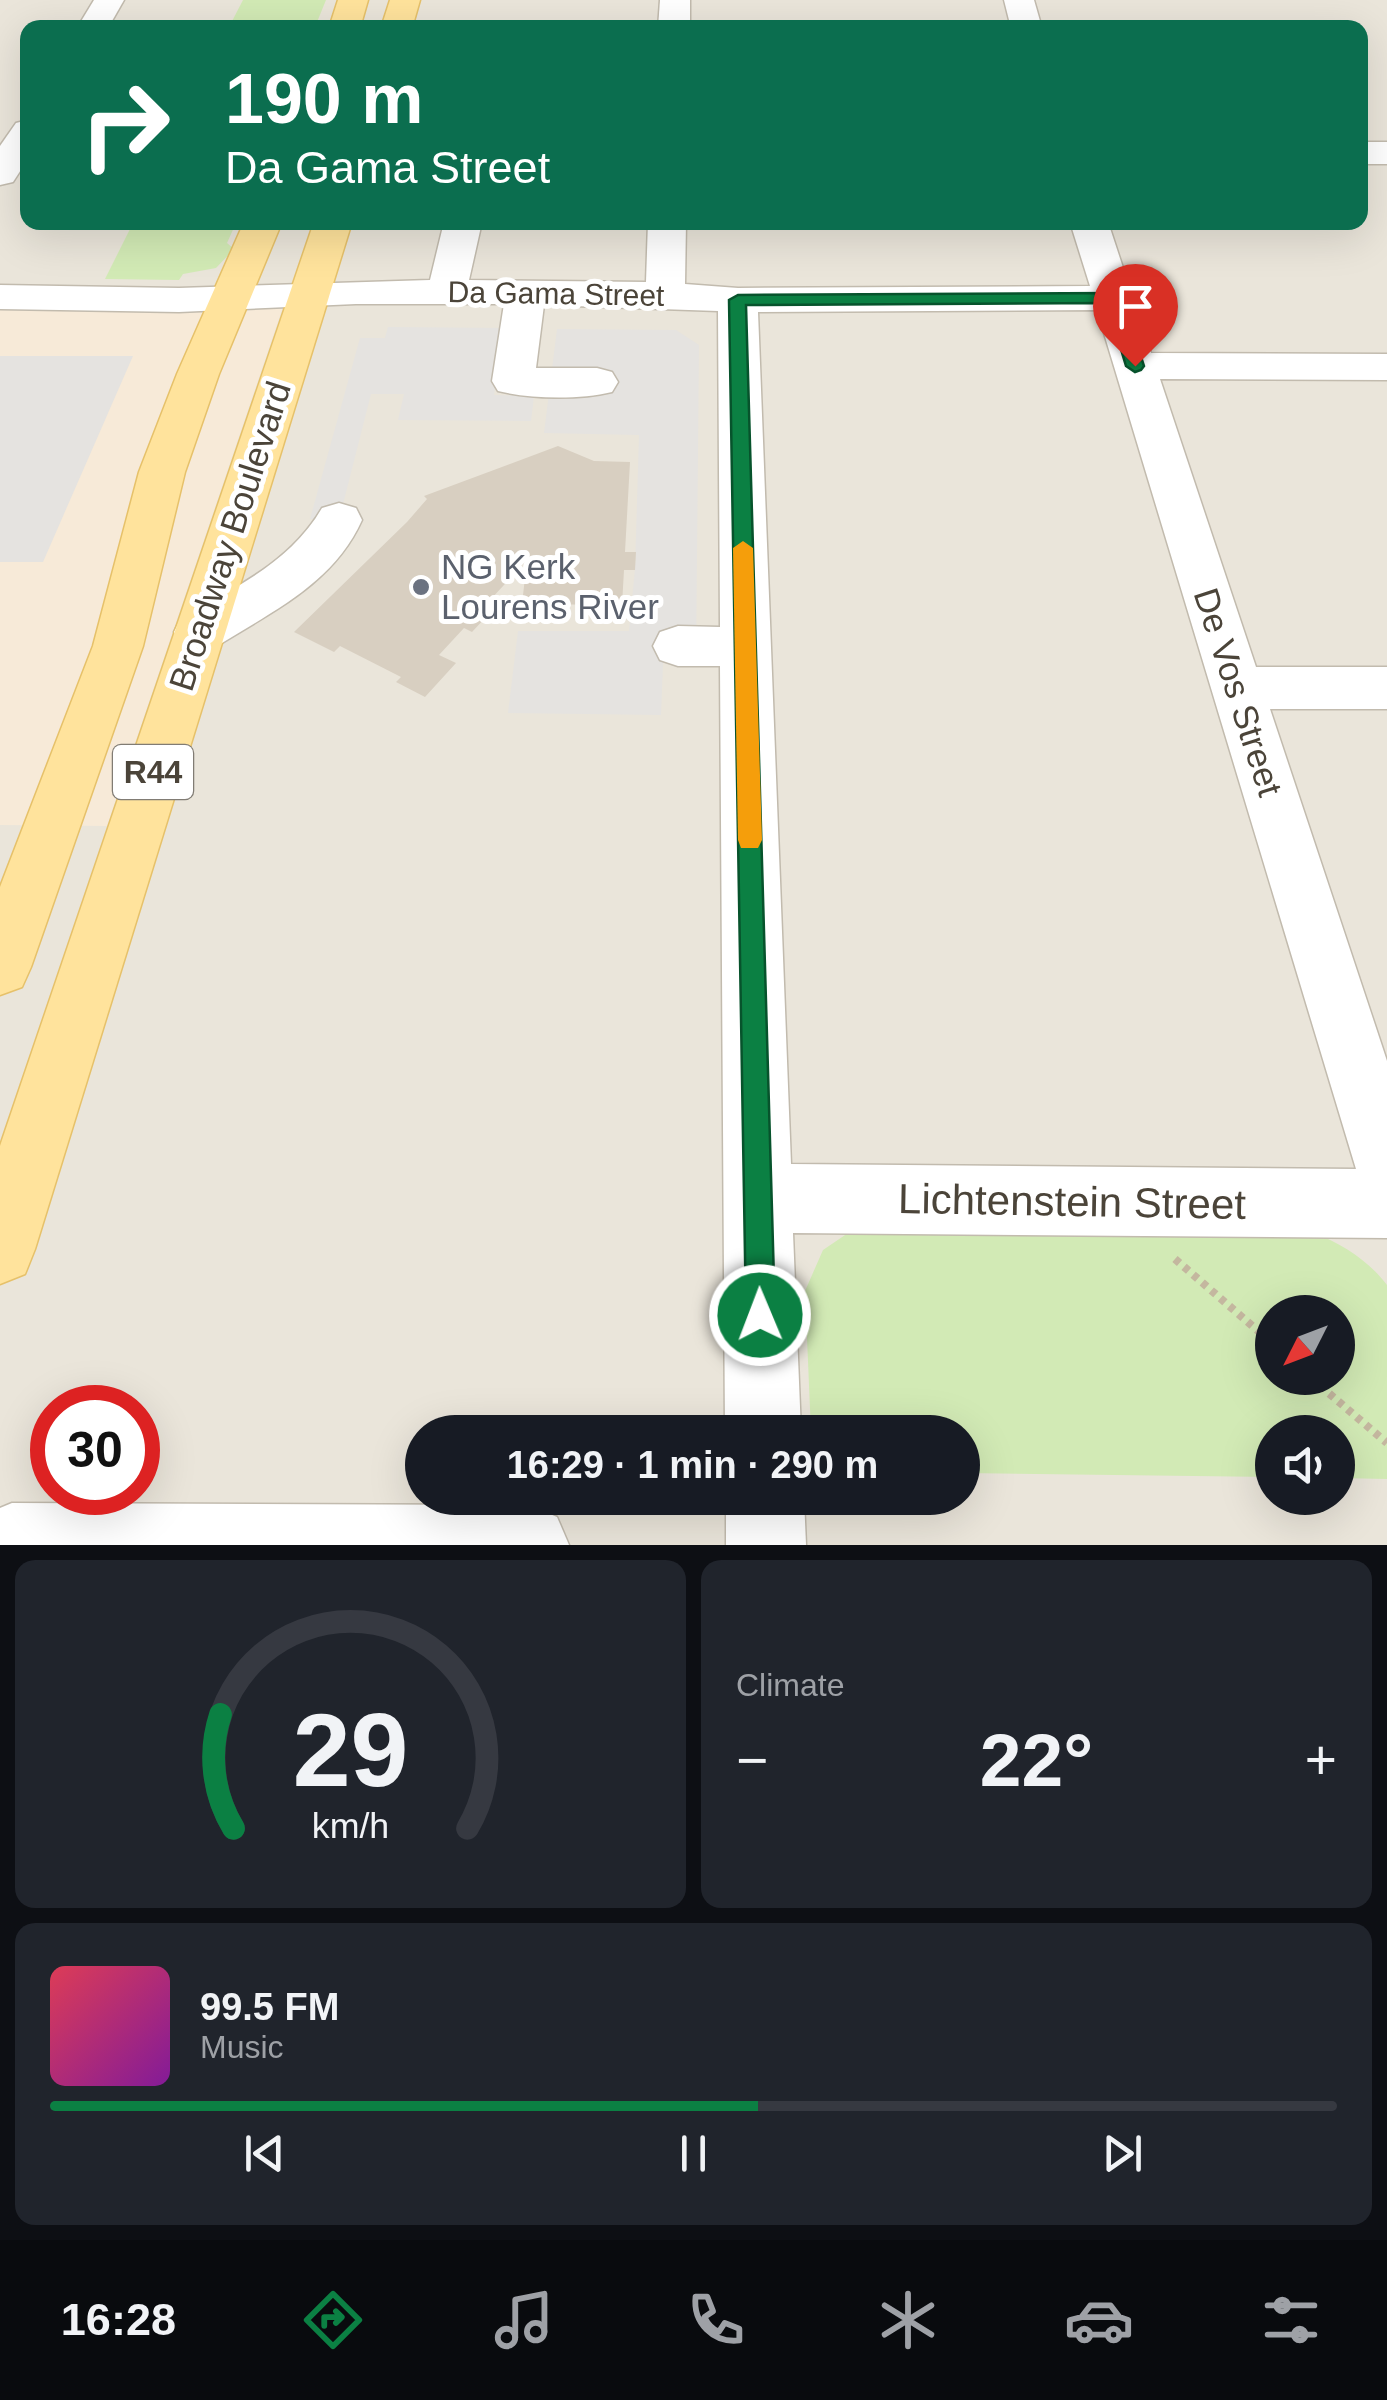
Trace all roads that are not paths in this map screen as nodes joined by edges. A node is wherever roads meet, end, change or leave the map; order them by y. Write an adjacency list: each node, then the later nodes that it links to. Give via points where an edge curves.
1 (20, 143): 2 (street)
2 (0, 174)
3 (260, 230): 14 (main road, Broadway Boulevard / R44)
4 (330, 230): 12 (main road, Broadway Boulevard / R44)
5 (461, 230): 8 (street)
6 (666, 230): 10 (street)
7 (1092, 230): 13 (street, De Vos Street)
8 (447, 292): 9 (street, Da Gama Street); 12 (street, Da Gama Street)
9 (526, 293): 10 (street, Da Gama Street); 18 (street, via 514,382)
10 (665, 295): 15 (street, Da Gama Street)
11 (0, 297): 14 (street, Da Gama Street)
12 (309, 297): 14 (street, Da Gama Street); 20 (main road, Broadway Boulevard / R44)
13 (1113, 298): 15 (street, Da Gama Street); 16 (street, De Vos Street)
14 (230, 299): 25 (main road, Broadway Boulevard / R44, via 162,472 118,646)
15 (738, 300): 22 (street)
16 (1135, 366): 17 (street); 23 (street, De Vos Street)
17 (1387, 367)
18 (597, 382)
19 (339, 520): 20 (street, via 316,558)
20 (199, 632): 29 (main road, Broadway Boulevard / R44)
21 (678, 646): 22 (street)
22 (745, 647): 27 (street)
23 (1237, 688): 24 (street); 26 (street, De Vos Street)
24 (1387, 688)
25 (0, 967)
26 (1387, 1162)
27 (758, 1198): 28 (street, Lichtenstein Street); 30 (street)
28 (1387, 1204)
29 (0, 1249)
30 (763, 1415)
31 (765, 1515): 34 (street)
32 (12, 1544): 33 (street)
33 (529, 1545)
34 (766, 1545)

